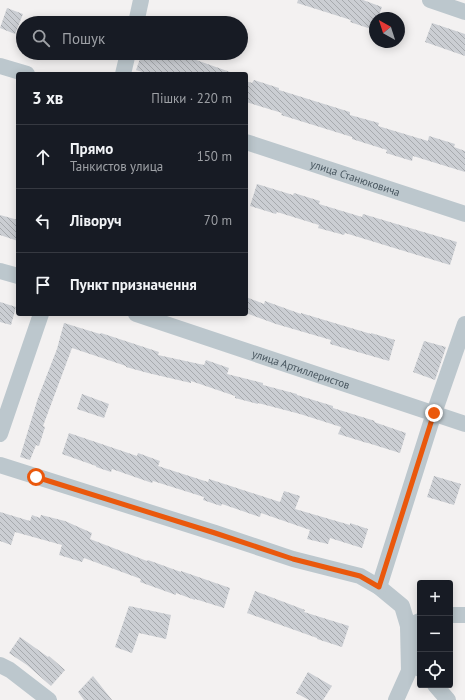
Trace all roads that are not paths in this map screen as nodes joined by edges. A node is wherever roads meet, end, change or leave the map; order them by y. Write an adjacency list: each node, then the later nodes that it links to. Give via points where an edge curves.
1 (141, 0): 4 (street)
2 (430, 0): 3 (street)
3 (465, 12)
4 (138, 16)
5 (126, 60): 8 (street)
6 (0, 66): 7 (street)
7 (20, 72)
8 (123, 72)
9 (248, 143): 10 (street, улица Станюковича)
10 (465, 214)
11 (0, 271): 12 (street)
12 (16, 275)
13 (40, 316): 18 (street)
14 (142, 316): 16 (street, улица Артиллеристов)
15 (465, 324): 16 (street)
16 (434, 413): 17 (street, улица Артиллеристов); 20 (street)
17 (465, 424)
18 (0, 434)
19 (0, 465): 20 (street, via 293,559 360,576)
20 (379, 587): 23 (street, via 402,606)
21 (453, 614): 22 (street)
22 (465, 615)
23 (414, 624): 25 (street); 28 (street, via 408,671)
24 (0, 665): 27 (street)
25 (417, 665)
26 (438, 688): 29 (street)
27 (49, 700)
28 (396, 700)
29 (448, 700)

